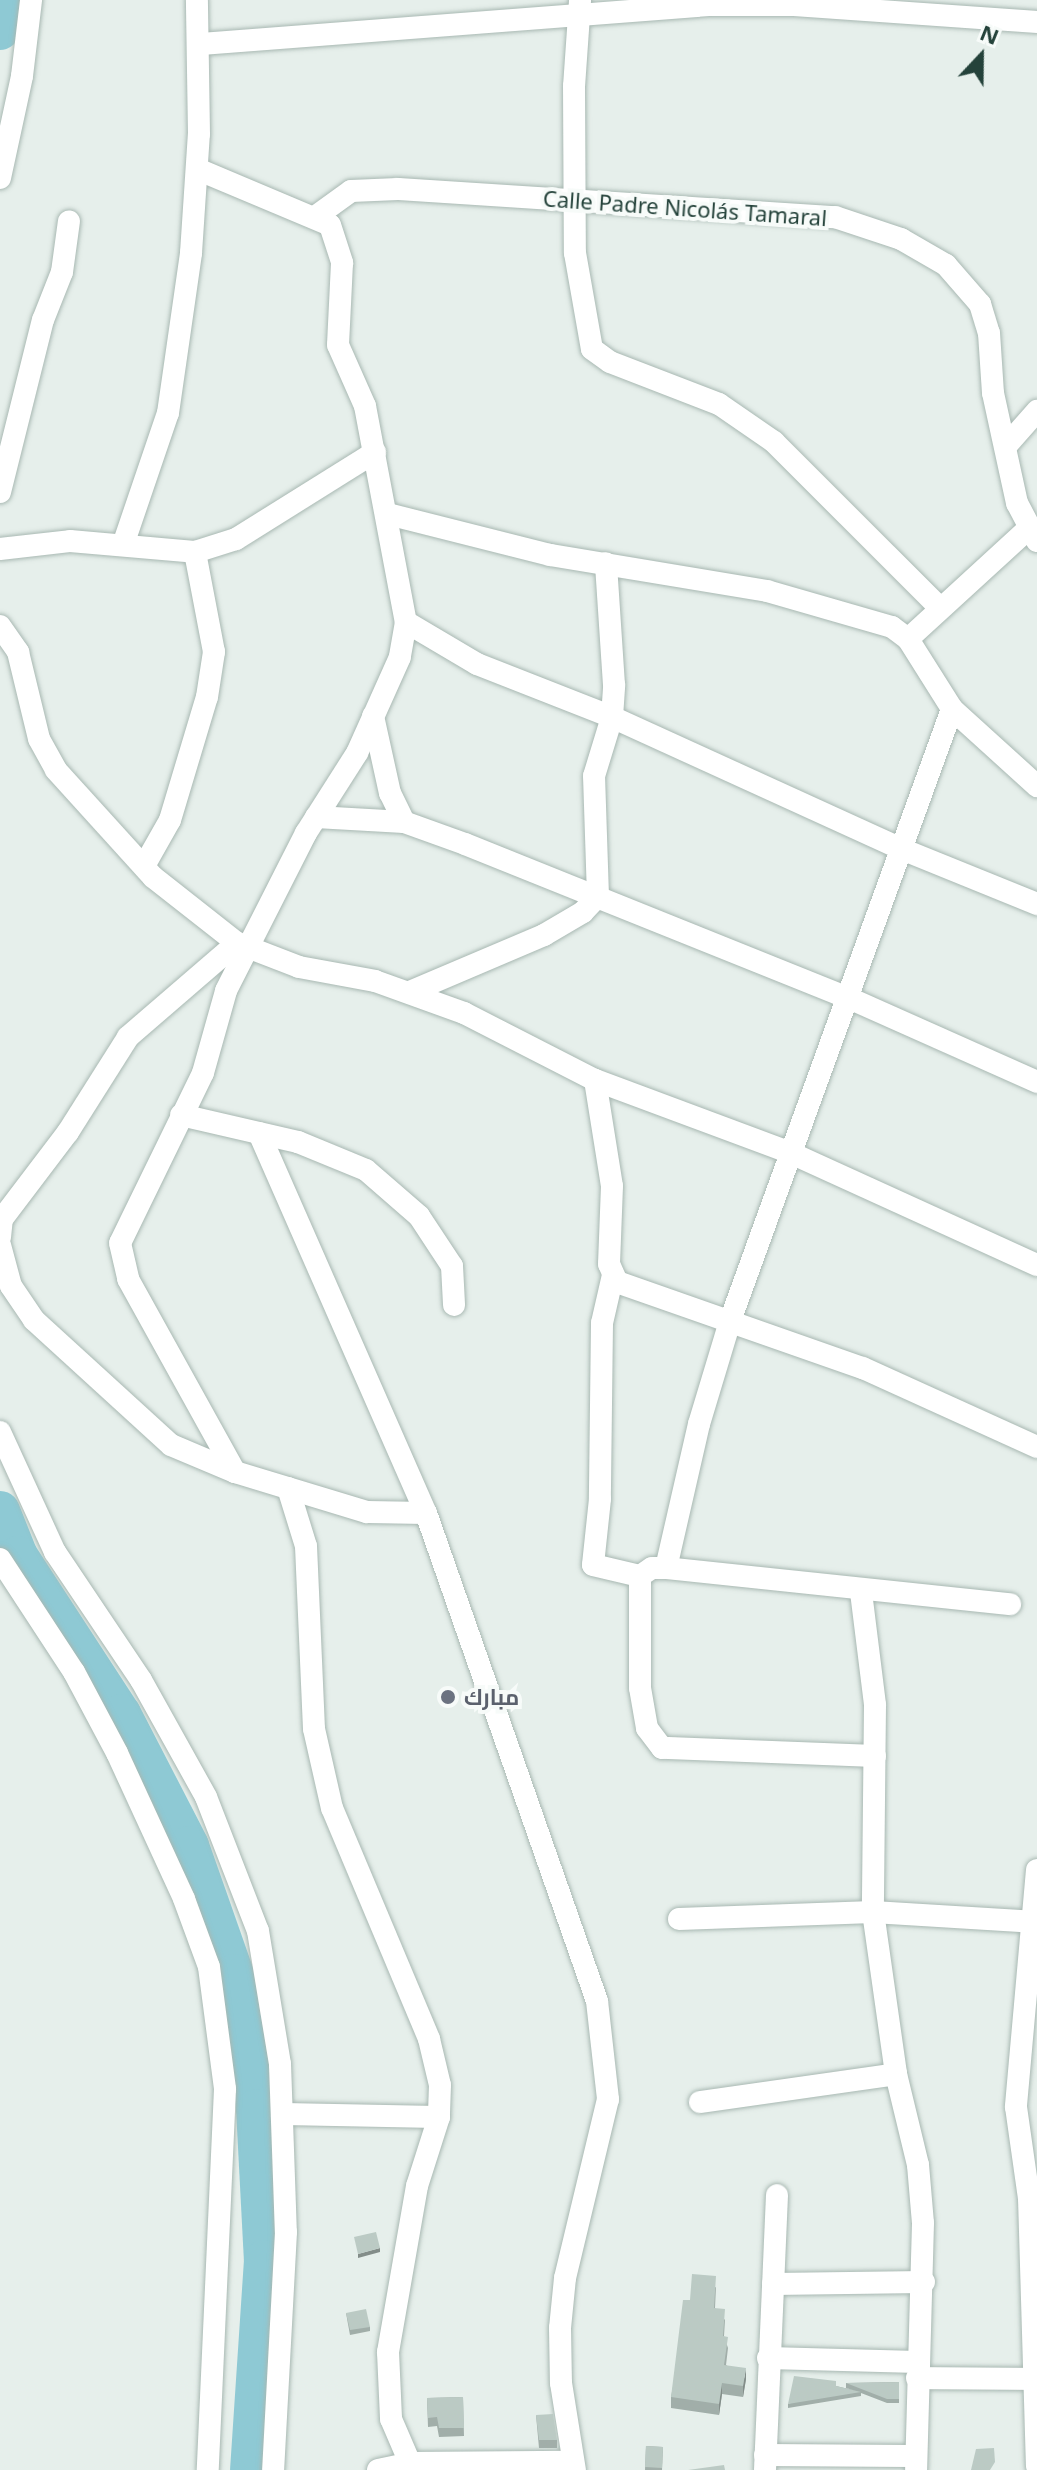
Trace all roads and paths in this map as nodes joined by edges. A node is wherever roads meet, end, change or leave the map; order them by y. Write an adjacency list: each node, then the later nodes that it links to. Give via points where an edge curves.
1 (31, 0): 7 (street, via 22,76)
2 (197, 0): 5 (street)
3 (580, 6): 4 (street, via 794,5); 5 (street, via 455,28); 8 (street)
4 (1037, 22)
5 (201, 44): 6 (street)
6 (197, 169): 9 (street, via 256,198); 17 (street, via 168,413)
7 (0, 178)
8 (575, 200): 9 (street, Calle Padre Nicolás Tamaral, via 351,191); 12 (street, Calle Padre Nicolás Tamaral, via 835,217 901,239 946,265 980,304); 21 (street, via 575,253 592,349 610,362 719,404 774,442)
9 (315, 217): 13 (street, via 330,225 342,263 338,345 365,406)
10 (69, 221): 14 (street, via 62,272 43,320)
11 (1037, 411): 12 (street)
12 (1006, 446): 16 (street, Calle Padre Nicolás Tamaral, via 1017,503)
13 (375, 452): 15 (street); 19 (street, via 236,539)
14 (0, 492)
15 (388, 514): 20 (street, via 550,555); 22 (street)
16 (1033, 535): 21 (street)
17 (124, 542): 18 (street, via 70,541); 19 (street)
18 (0, 549)
19 (195, 552): 32 (street, via 214,652 207,697 170,820)
20 (606, 563): 24 (street, via 782,595 856,614); 27 (street, via 614,640)
21 (939, 607): 24 (street)
22 (406, 622): 26 (street, via 400,657); 27 (street, via 477,664)
23 (0, 626): 32 (street, via 18,652 46,756)
24 (908, 639): 25 (street)
25 (952, 709): 28 (street); 31 (street)
26 (373, 716): 29 (street); 30 (street, via 390,793)
27 (612, 717): 31 (street); 33 (street, via 594,776)
28 (1037, 786)
29 (316, 817): 30 (street); 35 (street)
30 (404, 822): 33 (street)
31 (904, 850): 34 (street); 37 (street)
32 (144, 866): 35 (street)
33 (598, 896): 36 (street, via 583,912 544,935); 37 (street)
34 (1037, 904)
35 (244, 946): 36 (street, via 299,967); 40 (street, via 203,1073); 43 (street, via 128,1037 68,1132 2,1219)
36 (410, 992): 38 (street, via 464,1013)
37 (851, 999): 39 (street); 42 (street)
38 (595, 1080): 42 (street); 46 (street, via 612,1186 608,1247)
39 (1037, 1082)
40 (181, 1115): 41 (street); 51 (street, via 120,1243 128,1279)
41 (259, 1133): 47 (street, via 298,1142 366,1170 419,1216 452,1266); 53 (street)
42 (791, 1153): 45 (street); 48 (street)
43 (0, 1237)
44 (0, 1245): 51 (street, via 11,1286 34,1320 171,1445)
45 (1037, 1265)
46 (613, 1275): 48 (street, via 624,1287); 56 (street, via 602,1323 600,1499 593,1565)
47 (454, 1305)
48 (730, 1321): 50 (street, via 863,1368); 55 (street, via 695,1440)
49 (0, 1432): 66 (street, via 55,1552 141,1680 206,1797 258,1931 280,2064)
50 (1037, 1447)
51 (235, 1472): 52 (street)
52 (288, 1488): 53 (street, via 367,1512); 67 (street, via 306,1546 314,1729 332,1808 429,2039 440,2085)
53 (426, 1513): 79 (street, via 597,2001 607,2061 608,2099 565,2278 561,2316 561,2383)
54 (0, 1559): 82 (street, via 74,1672 117,1753 209,1967 225,2089)
55 (666, 1568): 56 (street, via 652,1568); 57 (street)
56 (640, 1576): 59 (street, via 640,1688 647,1728 662,1748)
57 (861, 1592): 58 (street); 59 (street, via 875,1705)
58 (1010, 1604)
59 (875, 1756): 61 (street)
60 (1037, 1870): 63 (street)
61 (873, 1912): 62 (street); 63 (street); 64 (street)
62 (679, 1919)
63 (1033, 1922): 68 (street, via 1016,2107)
64 (896, 2074): 65 (street); 71 (street, via 918,2165)
65 (700, 2102)
66 (282, 2114): 67 (street); 83 (street, via 286,2232)
67 (439, 2117): 81 (street, via 417,2186 388,2352 391,2419)
68 (1031, 2161): 70 (street)
69 (777, 2195): 72 (street)
70 (1033, 2260): 75 (street)
71 (924, 2282): 72 (street); 74 (street)
72 (773, 2284): 73 (street)
73 (768, 2358): 74 (street); 77 (street)
74 (918, 2370): 75 (street); 78 (street)
75 (1033, 2379): 76 (street)
76 (1036, 2415): 80 (street)
77 (765, 2462): 78 (street)
78 (916, 2463)
79 (574, 2466): 81 (street)
80 (1037, 2466)
81 (412, 2467): 84 (street)
82 (208, 2470)
83 (273, 2470)
84 (378, 2470)

